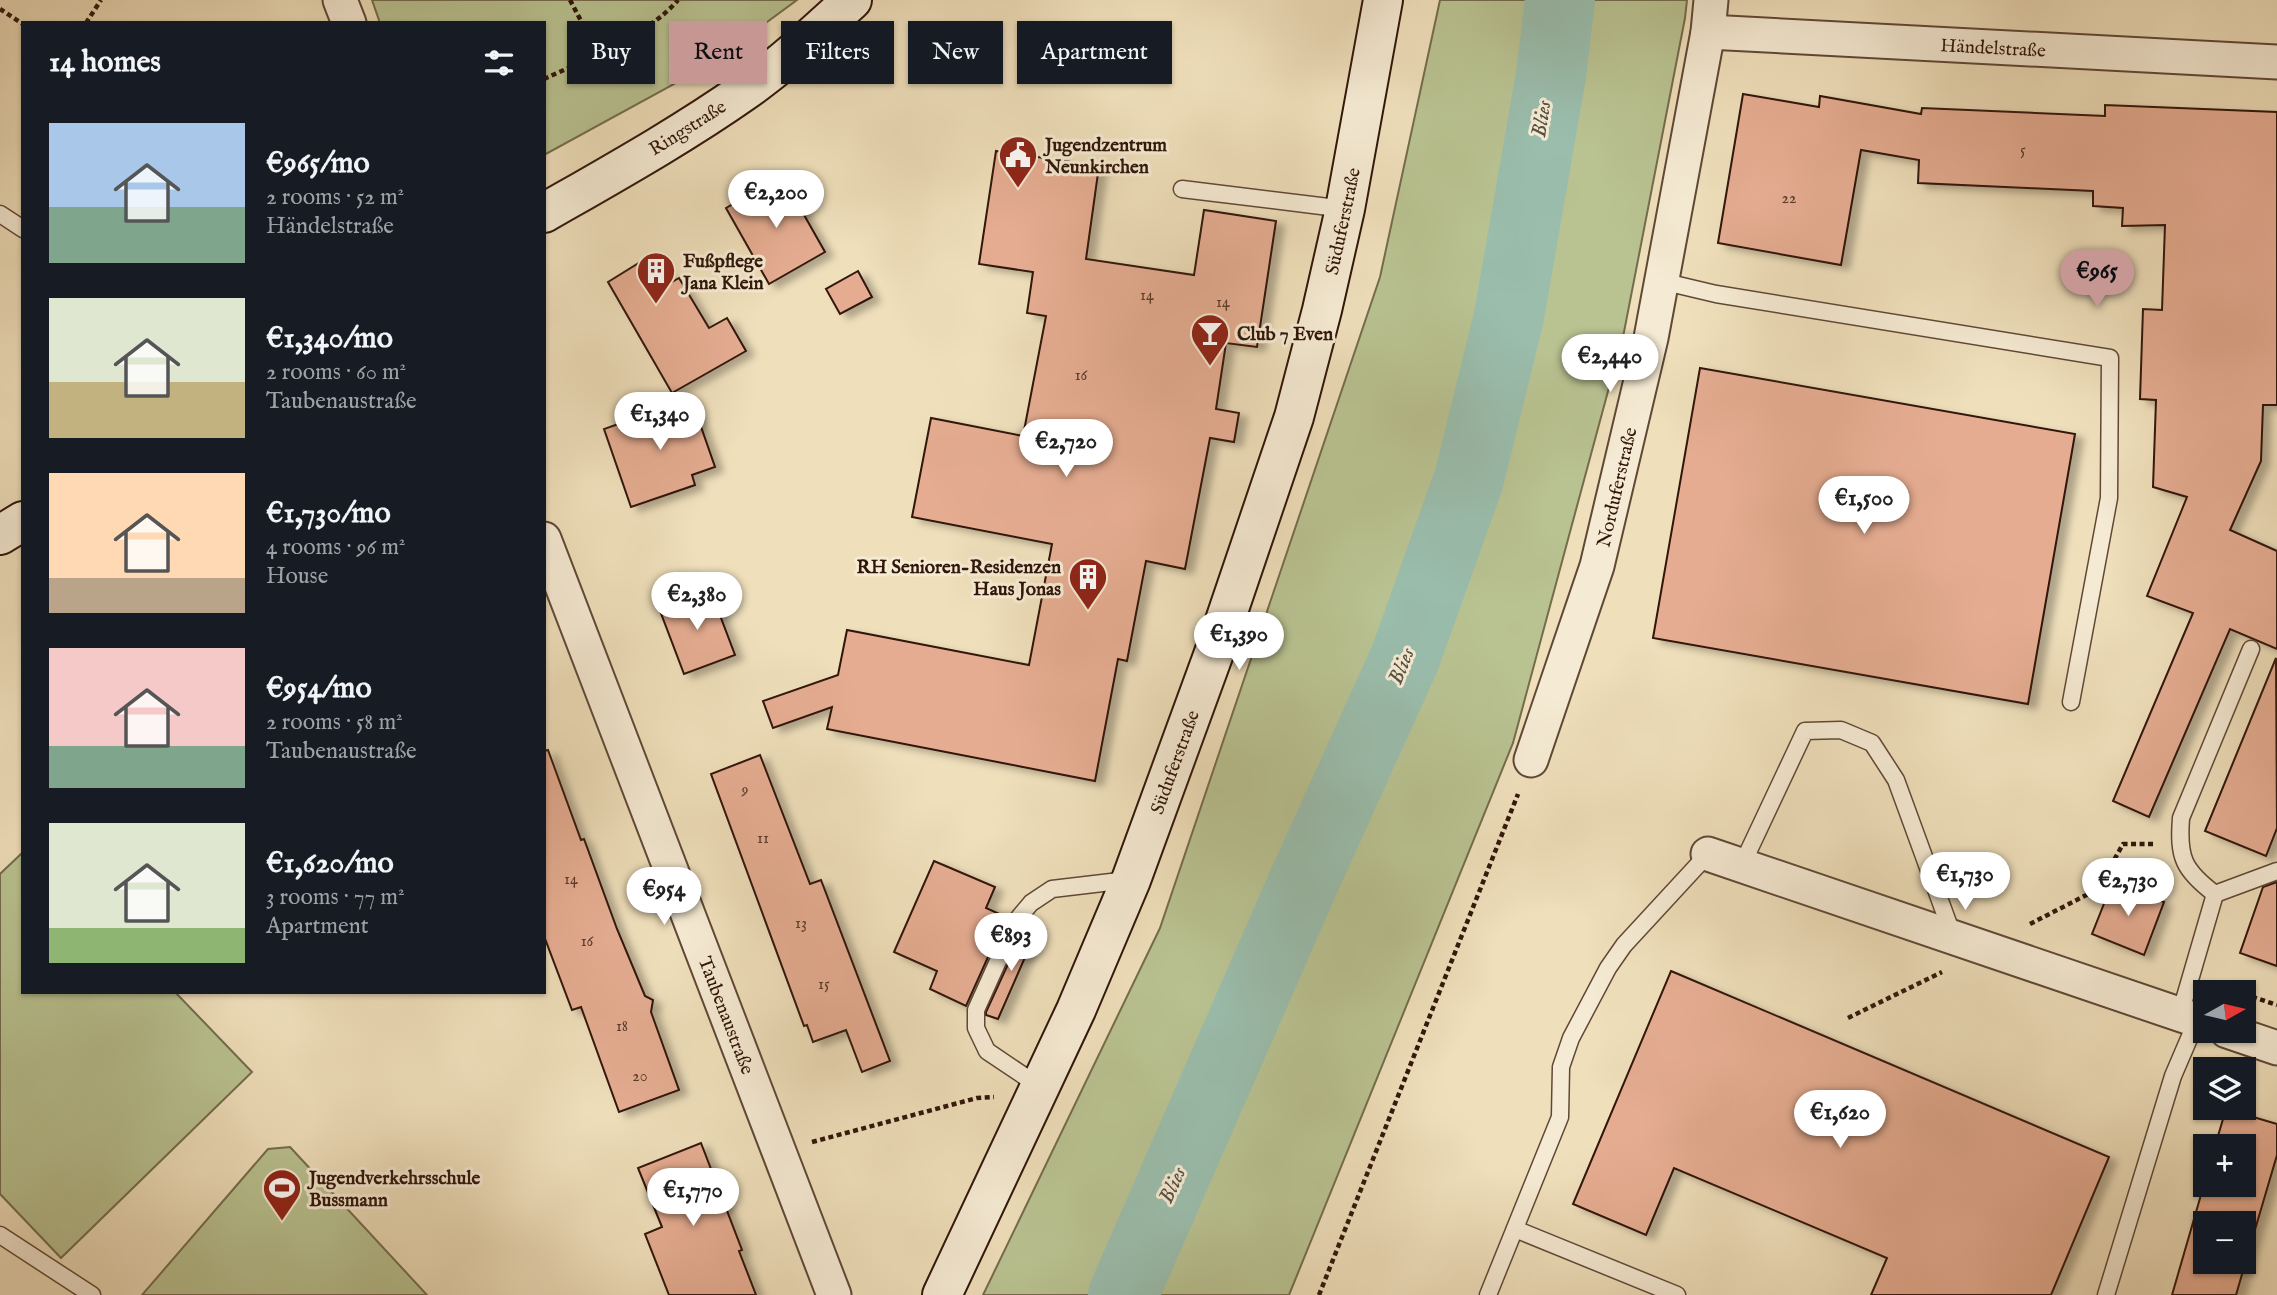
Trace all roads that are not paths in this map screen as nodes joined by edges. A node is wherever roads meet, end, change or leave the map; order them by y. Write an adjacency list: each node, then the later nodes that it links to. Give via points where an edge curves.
1 (340, 0): 5 (street)
2 (852, 0): 10 (main road, Ringstraße, via 747,90)
3 (1383, 0): 9 (main road, Süduferstraße)
4 (1711, 0): 6 (street, Norduferstraße)
5 (348, 21)
6 (1708, 33): 7 (street, Händelstraße); 13 (street, Norduferstraße)
7 (2277, 62)
8 (1182, 189): 9 (lane)
9 (1345, 209): 23 (main road, Süduferstraße, via 1294,417)
10 (546, 212)
11 (0, 214): 12 (lane)
12 (21, 228)
13 (1661, 281): 18 (lane, via 1716,294 2110,358 2109,498); 19 (street, Norduferstraße, via 1597,566)
14 (21, 522): 15 (main road)
15 (0, 535)
16 (546, 544): 35 (street, Taubenaustraße)
17 (2252, 649): 24 (lane, via 2181,818 2179,845 2185,864 2199,883)
18 (2071, 702)
19 (1531, 760)
20 (1707, 854): 21 (street); 32 (lane, via 1624,945 1571,1038 1561,1067 1560,1117)
21 (1742, 865): 25 (street); 25 (lane, via 1805,731 1841,730 1872,743 1896,780)
22 (2277, 871): 24 (lane)
23 (1131, 880): 31 (main road, Süduferstraße); 31 (lane, via 1052,889 1031,903 1016,921 976,1010 976,1028 987,1051)
24 (2215, 894): 26 (lane)
25 (1953, 936): 27 (street)
26 (2201, 980)
27 (2193, 1019)
28 (2193, 1022): 39 (lane)
29 (2256, 1041): 30 (street)
30 (2277, 1048)
31 (1036, 1093): 36 (main road, Süduferstraße)
32 (1515, 1229): 37 (lane); 38 (lane)
33 (0, 1235): 34 (lane)
34 (92, 1295)
35 (834, 1295)
36 (942, 1295)
37 (1488, 1295)
38 (1677, 1295)
39 (2106, 1295)

